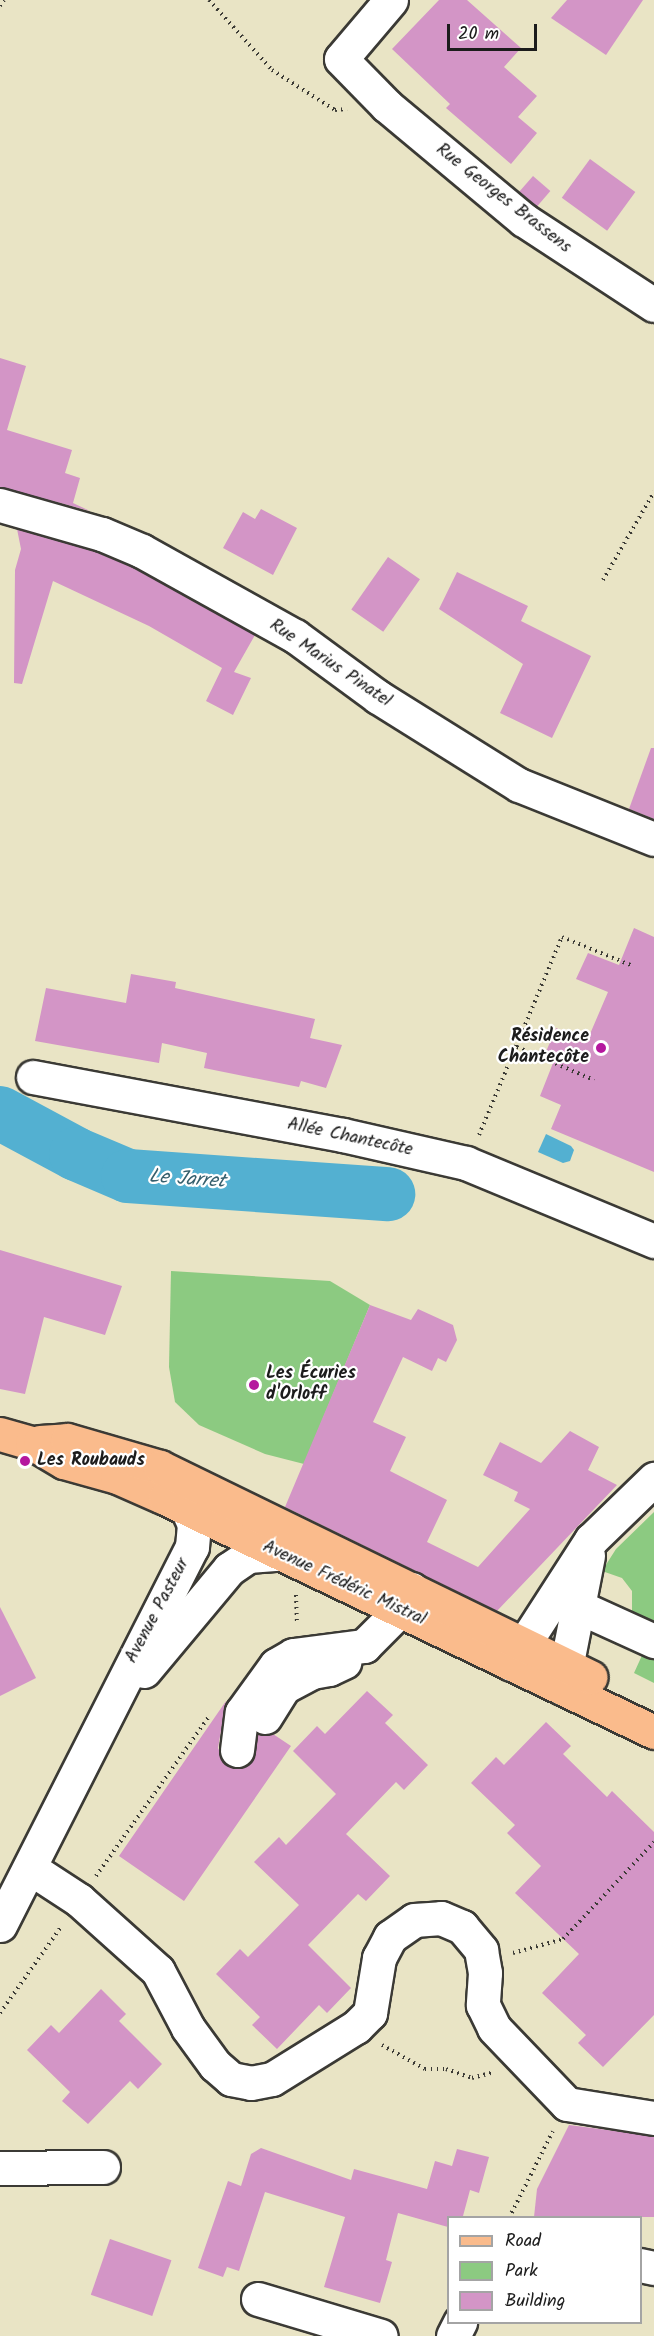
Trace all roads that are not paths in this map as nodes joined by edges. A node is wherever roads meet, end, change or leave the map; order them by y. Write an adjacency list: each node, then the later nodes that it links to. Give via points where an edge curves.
1 (391, 0): 2 (street, Rue Georges Brassens, via 341,59 387,106 524,220)
2 (654, 304)
3 (0, 505): 4 (street, Rue Marius Pinatel, via 102,534 142,551 295,636 378,697 519,785)
4 (654, 839)
5 (33, 1077): 6 (street, Allée Chantecôte, via 343,1135 466,1163)
6 (654, 1241)
7 (0, 1434): 9 (main road, Avenue Frédéric Mistral, via 32,1443 64,1462)
8 (654, 1479): 13 (street, via 591,1540)
9 (192, 1496): 10 (main road, Avenue Frédéric Mistral); 22 (street, Avenue Pasteur, via 192,1547 118,1689)
10 (232, 1515): 11 (main road, Avenue Frédéric Mistral); 12 (main road, Avenue Frédéric Mistral); 17 (street, Avenue Pasteur)
11 (278, 1554): 12 (main road, Avenue Frédéric Mistral); 17 (street, Avenue Pasteur, via 248,1556 230,1569)
12 (406, 1599): 15 (street); 16 (main road, Avenue Frédéric Mistral)
13 (566, 1600): 14 (street); 16 (street); 18 (street)
14 (654, 1641)
15 (364, 1646): 20 (street, via 329,1670 312,1672 284,1687); 23 (street, via 293,1654 276,1665 242,1712)
16 (517, 1653): 18 (main road, Avenue Frédéric Mistral)
17 (152, 1660): 22 (street, Avenue Pasteur)
18 (564, 1676): 19 (main road, Avenue Frédéric Mistral); 21 (main road, Avenue Frédéric Mistral)
19 (654, 1709)
20 (260, 1724)
21 (654, 1732)
22 (98, 1737): 24 (street, Avenue Pasteur)
23 (237, 1750)
24 (30, 1868): 25 (street, Avenue Pasteur); 26 (street, via 79,1900 158,1971 188,2028 231,2079 251,2083 272,2079 356,2027 370,2013 379,1958 390,1937 414,1920 441,1918 462,1927 481,1950 483,2005 494,2028 567,2104)
25 (0, 1925)
26 (654, 2118)
27 (0, 2168): 28 (street)
28 (103, 2168)
29 (258, 2299): 30 (street)
30 (381, 2336)

